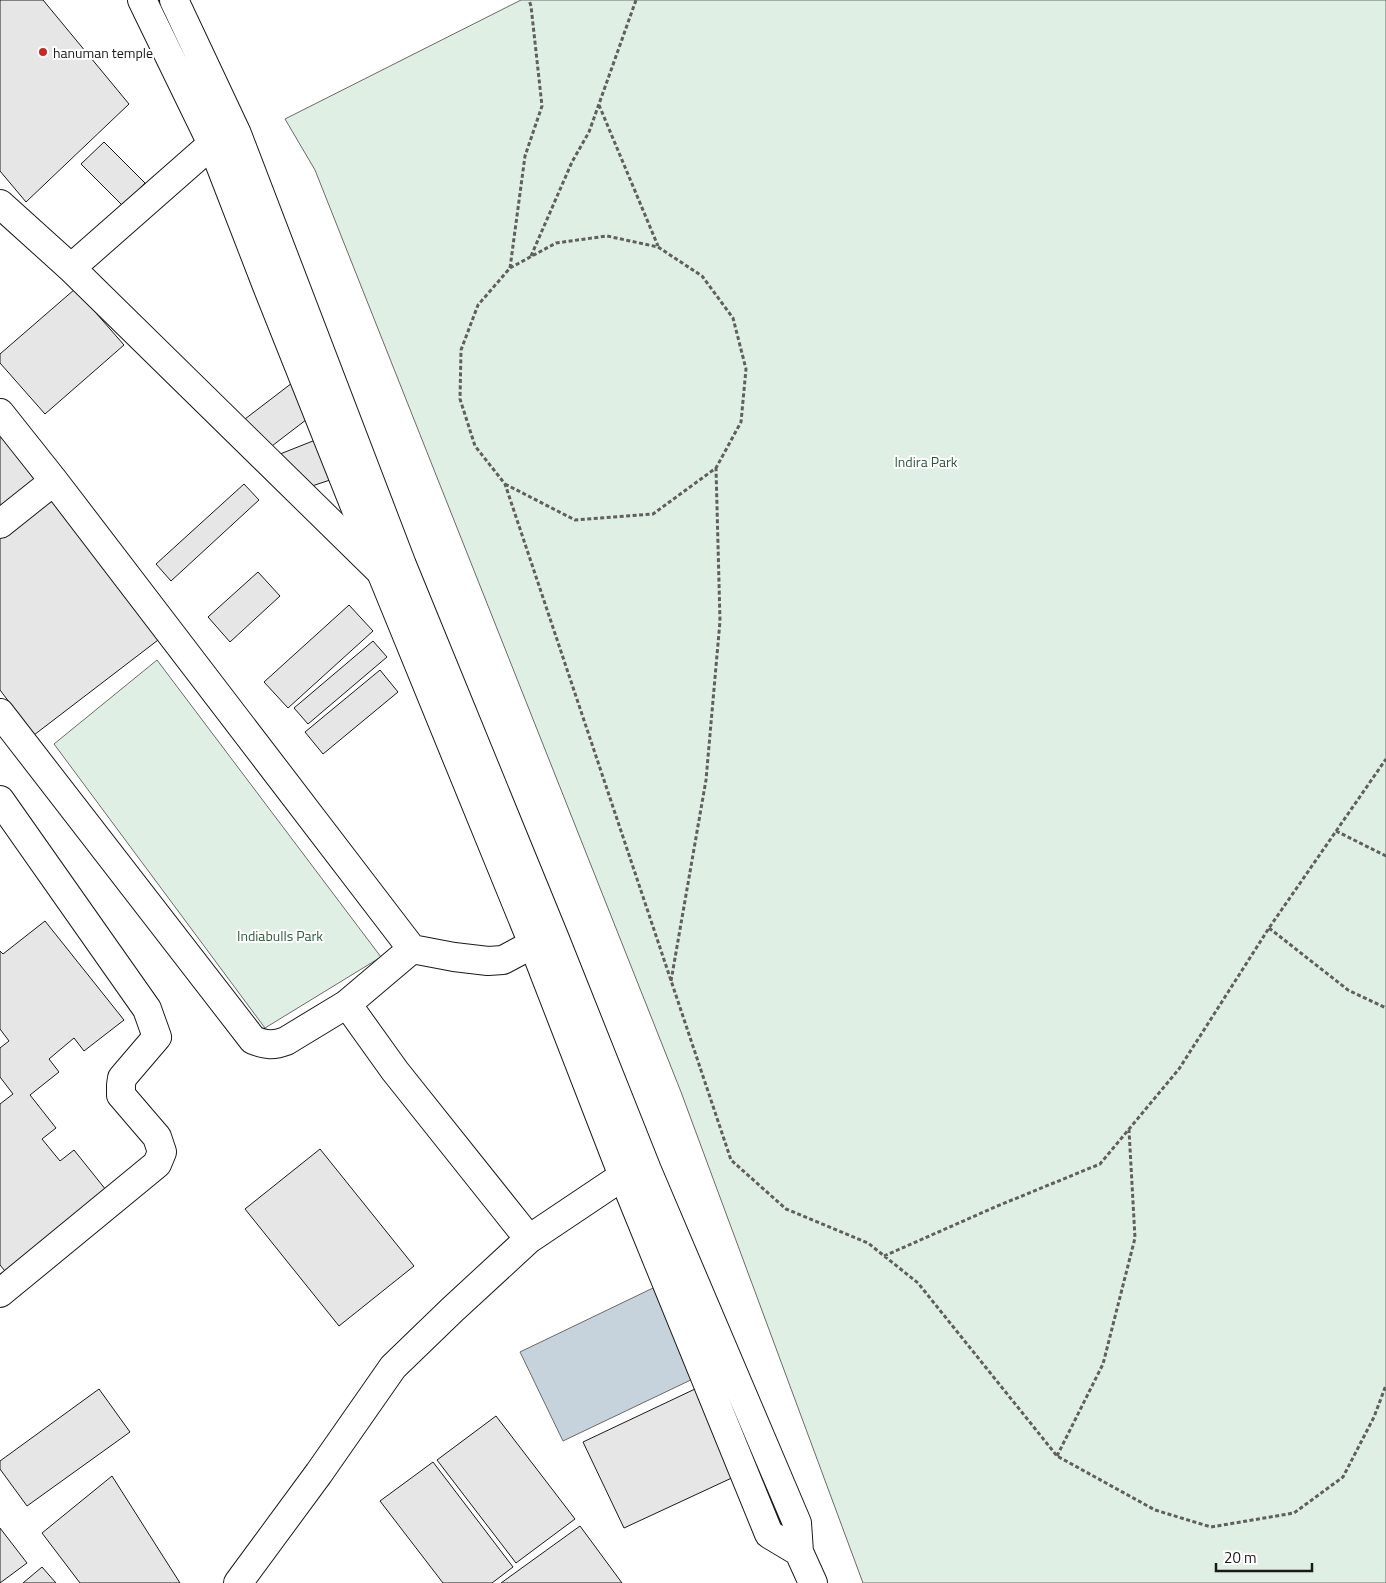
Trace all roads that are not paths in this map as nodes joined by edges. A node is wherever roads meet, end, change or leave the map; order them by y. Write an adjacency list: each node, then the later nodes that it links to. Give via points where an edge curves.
1 (142, 0): 3 (street)
2 (174, 0): 9 (street, via 238,134)
3 (212, 144): 5 (street); 9 (street, via 271,296)
4 (0, 204): 5 (street)
5 (71, 268): 9 (street)
6 (0, 413): 7 (street)
7 (54, 481): 8 (street); 13 (street)
8 (0, 524)
9 (392, 568): 12 (street); 15 (street, via 555,939)
10 (0, 713): 14 (street, via 253,1040 275,1045 286,1041)
11 (3, 811): 17 (street, via 147,1008 158,1037 122,1078 121,1095 157,1137 162,1152 157,1164)
12 (533, 944): 13 (street, via 503,960 488,961); 15 (street)
13 (412, 949): 14 (street)
14 (348, 1004): 16 (street, via 395,1071)
15 (635, 1173): 16 (street); 19 (street, via 769,1534 799,1552)
16 (529, 1239): 18 (street, via 393,1367)
17 (0, 1293)
18 (238, 1583)
19 (812, 1583)

